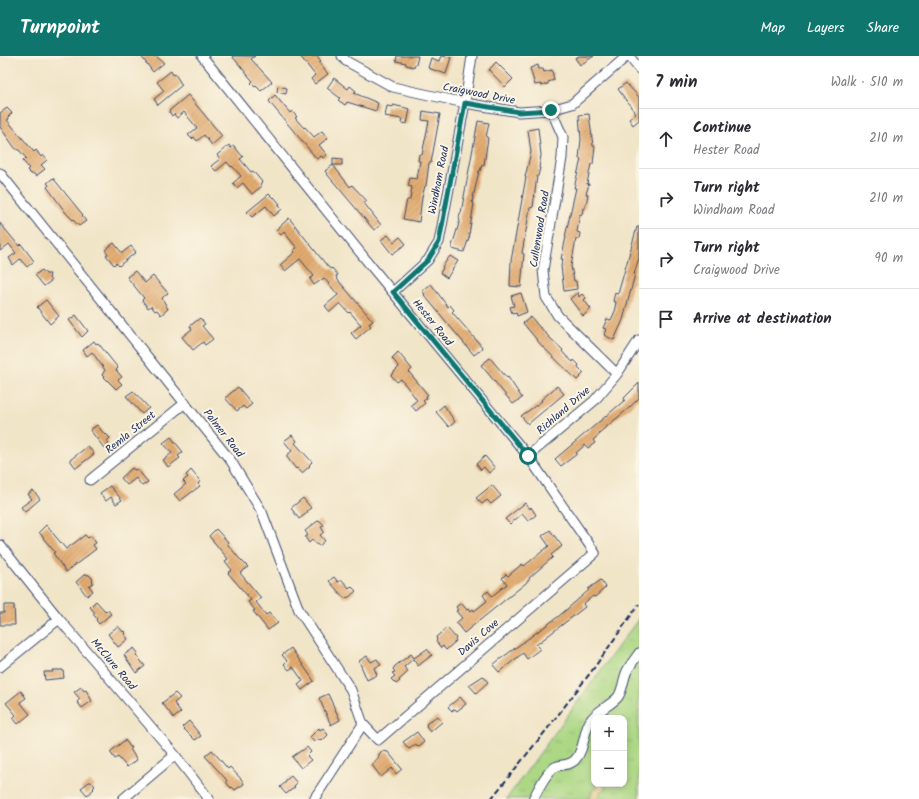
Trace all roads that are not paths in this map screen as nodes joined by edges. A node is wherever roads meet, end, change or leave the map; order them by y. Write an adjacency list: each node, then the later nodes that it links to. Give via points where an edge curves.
1 (202, 56): 9 (street, Hester Road)
2 (342, 56): 6 (street, Craigwood Drive, via 346,61 393,88)
3 (472, 56): 6 (street, Windham Road)
4 (628, 56): 5 (street); 7 (street, Craigwood Drive, via 572,104)
5 (639, 69)
6 (465, 103): 7 (street, Craigwood Drive, via 519,112); 9 (street, Windham Road, via 439,242 428,260)
7 (551, 110): 11 (street, Cullenwood Road, via 563,137 562,158 543,270 546,297 558,316)
8 (0, 173): 12 (street, Palmer Road)
9 (393, 292): 13 (street, Hester Road)
10 (639, 340): 11 (street, Richland Drive)
11 (617, 374): 13 (street, Richland Drive, via 594,401)
12 (185, 403): 14 (street, Remla Street); 20 (street, Palmer Road, via 231,461 262,512 299,610 351,690)
13 (528, 456): 16 (street, Hester Road)
14 (90, 480)
15 (0, 545): 17 (street, McClure Road)
16 (595, 553): 21 (street, Davis Cove)
17 (59, 619): 19 (street); 22 (street, McClure Road)
18 (639, 653): 26 (street, via 627,670 619,696 591,718 574,761 556,767 546,774)
19 (0, 667)
20 (363, 724): 21 (street, Palmer Road); 25 (street)
21 (378, 740)
22 (175, 755): 23 (street); 24 (street, McClure Road)
23 (123, 799)
24 (209, 799)
25 (314, 799)
26 (533, 799)

